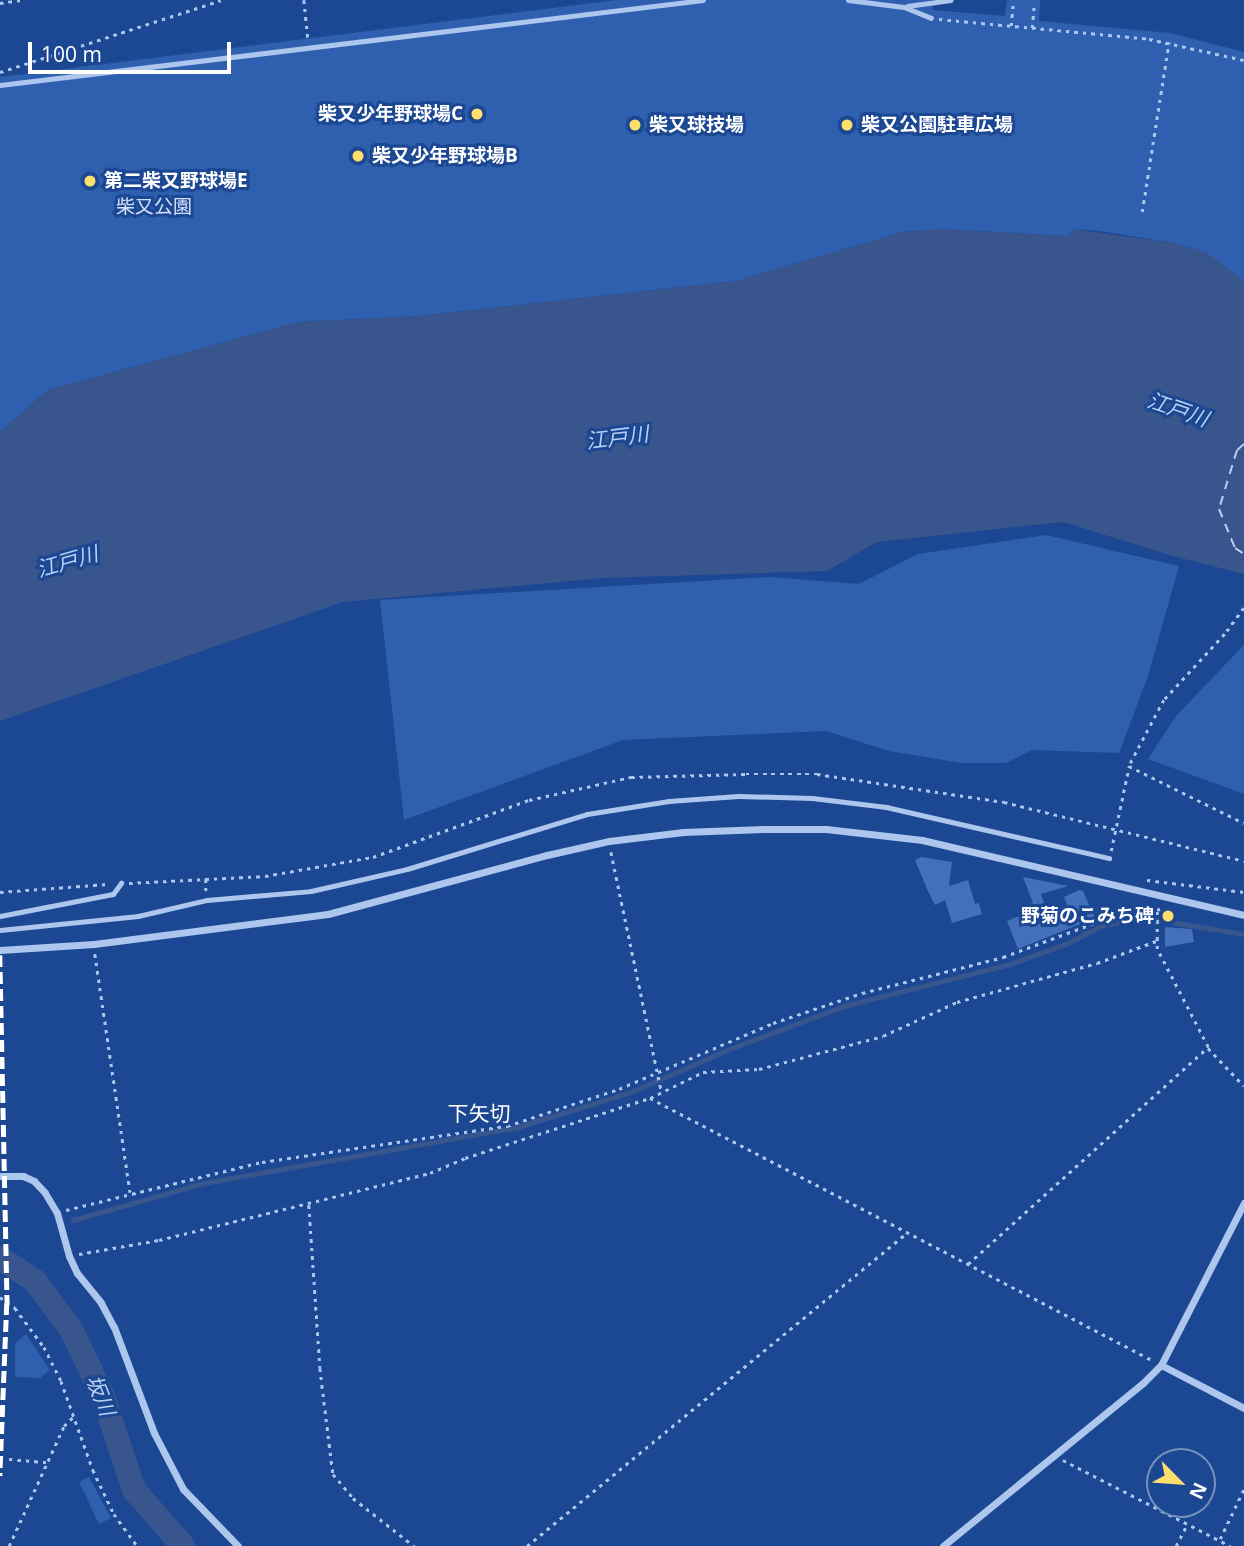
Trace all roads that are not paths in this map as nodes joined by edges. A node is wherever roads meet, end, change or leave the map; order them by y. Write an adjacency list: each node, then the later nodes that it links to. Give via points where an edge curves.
1 (703, 0): 6 (lane)
2 (848, 0): 4 (lane)
3 (951, 0): 4 (lane)
4 (904, 6): 5 (lane)
5 (931, 18)
6 (0, 85)
7 (1109, 858): 11 (lane, via 886,807 812,798 711,798 587,814 407,869 311,891 207,900 138,916)
8 (121, 883): 10 (lane, via 113,894)
9 (1244, 915): 12 (street, via 922,840 857,831 727,830 609,841 328,914 94,944)
10 (0, 916)
11 (0, 930)
12 (0, 950)
13 (0, 1176): 17 (street, via 34,1181 57,1213 69,1256 114,1327 153,1433 183,1489)
14 (1244, 1203): 15 (street)
15 (1161, 1365): 16 (street); 18 (street)
16 (1244, 1408)
17 (238, 1546)
18 (943, 1546)

